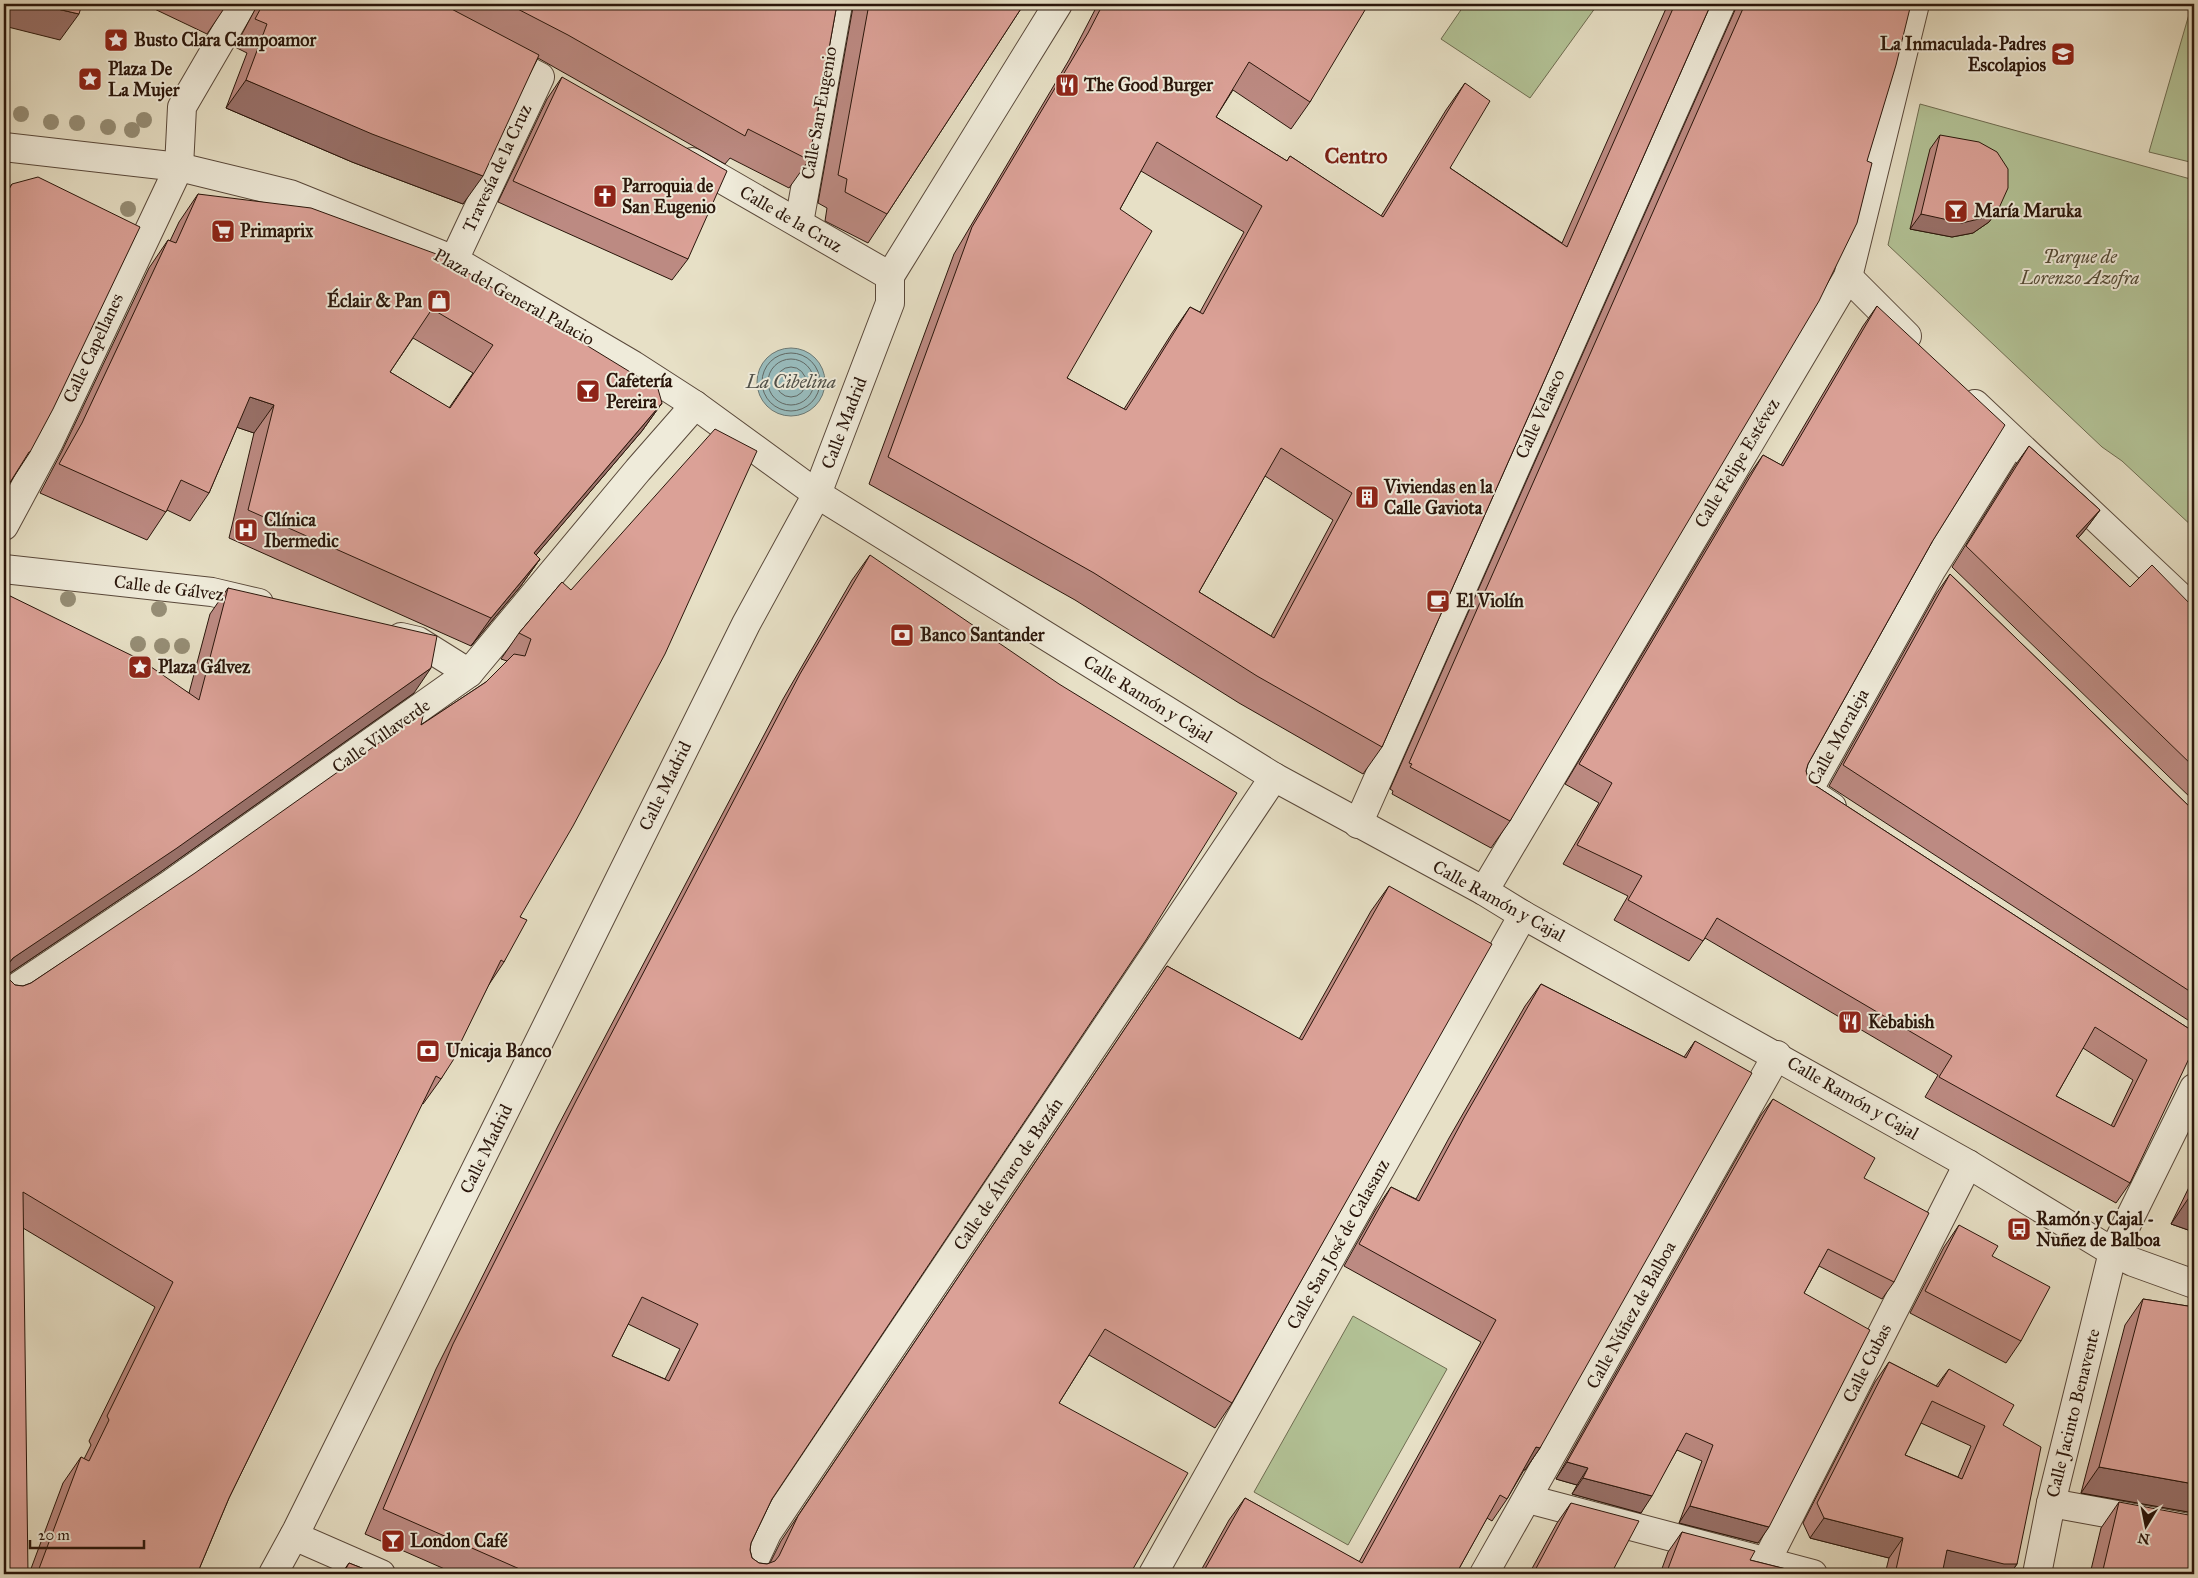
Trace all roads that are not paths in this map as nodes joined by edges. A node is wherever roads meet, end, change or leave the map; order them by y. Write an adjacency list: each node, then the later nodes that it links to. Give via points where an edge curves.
1 (242, 4): 11 (street, via 182,107)
2 (838, 4): 12 (street, Calle San Eugenio)
3 (1058, 4): 14 (street)
4 (1721, 4): 31 (street, Calle Velasco)
5 (1914, 4): 15 (street, Calle Felipe Estévez)
6 (480, 45): 7 (street)
7 (540, 77): 8 (street); 13 (street, Travesía de la Cruz)
8 (566, 91)
9 (4, 147): 11 (street, Plaza del General Palacio)
10 (670, 150): 12 (street, Calle de la Cruz)
11 (179, 167): 13 (street, Plaza del General Palacio, via 290,194); 21 (street, Calle Capellanes, via 48,444)
12 (799, 223): 14 (street, Calle de la Cruz)
13 (454, 260): 18 (street, Plaza del General Palacio)
14 (890, 276): 20 (street, Calle Madrid, via 890,303)
15 (1848, 276): 16 (street); 32 (street, Calle Felipe Estévez)
16 (1923, 352)
17 (1957, 386): 19 (street)
18 (695, 405): 20 (street, Plaza del General Palacio); 28 (street, Calle Villaverde)
19 (2012, 441): 23 (street, Calle Moraleja); 26 (street)
20 (817, 494): 29 (street, Calle Ramón y Cajal); 43 (street, Calle Madrid, via 741,633)
21 (4, 526)
22 (4, 569): 25 (street, Calle de Gálvez, via 212,592)
23 (1932, 569): 24 (street); 30 (street, Calle Moraleja, via 1808,791)
24 (1953, 590)
25 (287, 610)
26 (2194, 610)
27 (381, 632): 28 (street, via 418,642)
28 (469, 673): 34 (street, Calle Villaverde, via 168,886)
29 (1274, 777): 31 (street, Calle Ramón y Cajal); 47 (street, Calle de Álvaro de Bazán, via 767,1533)
30 (1849, 818)
31 (1358, 824): 32 (street, Calle Ramón y Cajal)
32 (1484, 890): 33 (street, Calle Ramón y Cajal)
33 (1523, 915): 35 (street, Calle Ramón y Cajal); 48 (street, Calle San José de Calasanz)
34 (4, 996)
35 (1777, 1055): 37 (street, Calle Ramón y Cajal); 40 (street, Calle Núñez de Balboa)
36 (2194, 1088): 38 (street, Calle Jacinto Benavente)
37 (1968, 1164): 38 (street, Calle Ramón y Cajal); 44 (street, Calle Cubas)
38 (2113, 1252): 39 (street, Calle Ramón y Cajal); 41 (street, Calle Jacinto Benavente)
39 (2194, 1284)
40 (1528, 1499): 44 (street); 49 (street, Calle Núñez de Balboa)
41 (2051, 1503): 42 (street); 51 (street, Calle Jacinto Benavente)
42 (2194, 1529)
43 (294, 1536): 45 (street, Calle Madrid); 46 (street)
44 (1766, 1562): 50 (street)
45 (273, 1574)
46 (381, 1574)
47 (748, 1574)
48 (1153, 1574)
49 (1484, 1574)
50 (1813, 1574)
51 (2037, 1574)

